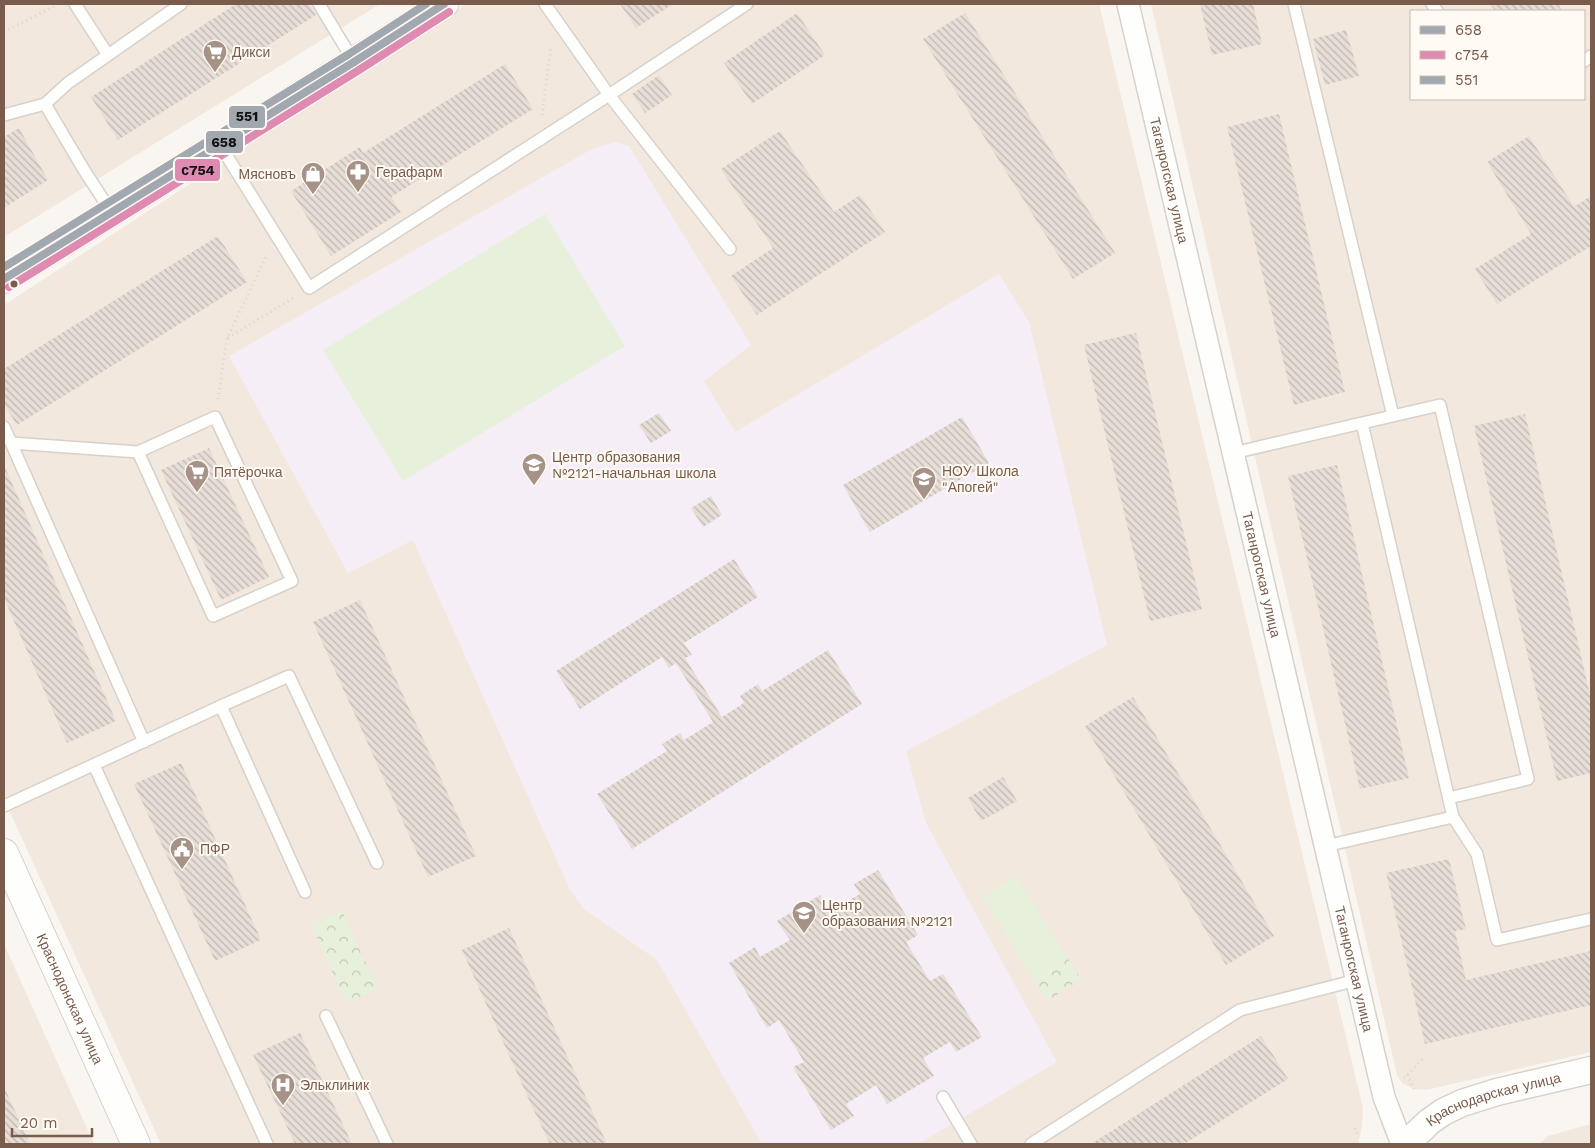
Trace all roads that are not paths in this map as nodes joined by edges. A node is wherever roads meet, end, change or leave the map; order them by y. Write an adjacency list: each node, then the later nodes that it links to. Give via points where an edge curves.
1 (75, 4): 9 (lane)
2 (181, 4): 9 (lane)
3 (320, 4): 10 (lane)
4 (444, 4): 10 (main road)
5 (545, 4): 11 (lane)
6 (747, 4): 11 (lane)
7 (1128, 4): 23 (street, Таганрогская улица)
8 (1294, 4): 18 (lane)
9 (108, 55): 12 (lane)
10 (354, 62): 14 (main road)
11 (610, 95): 14 (lane, via 309,288); 16 (lane)
12 (45, 104): 13 (lane); 15 (lane)
13 (4, 115)
14 (220, 145): 15 (main road)
15 (112, 213): 17 (main road)
16 (730, 248)
17 (4, 279)
18 (1393, 416): 19 (lane); 27 (lane, via 1440,405 1528,779)
19 (1362, 424): 23 (lane); 27 (lane)
20 (4, 427): 21 (lane)
21 (11, 443): 22 (lane); 25 (lane)
22 (138, 452): 22 (lane, via 213,616 292,581 215,417)
23 (1233, 453): 30 (street, Таганрогская улица)
24 (221, 706): 25 (lane); 32 (lane, via 289,676); 33 (lane)
25 (144, 742): 26 (lane)
26 (94, 765): 28 (lane); 40 (lane)
27 (1449, 798): 29 (lane)
28 (4, 806)
29 (1453, 817): 30 (lane); 34 (lane, via 1477,854 1497,940)
30 (1325, 846): 35 (street, Таганрогская улица)
31 (4, 854): 39 (main road, Краснодонская улица)
32 (377, 863)
33 (305, 892)
34 (1591, 918)
35 (1357, 980): 43 (lane, via 1240,1010); 44 (street, Таганрогская улица, via 1384,1097)
36 (326, 1016): 41 (lane)
37 (1591, 1070): 44 (street, Краснодарская улица, via 1497,1092 1462,1104 1443,1112)
38 (943, 1097): 42 (lane)
39 (136, 1144)
40 (267, 1144)
41 (387, 1144)
42 (972, 1144)
43 (1031, 1144)
44 (1404, 1144)

